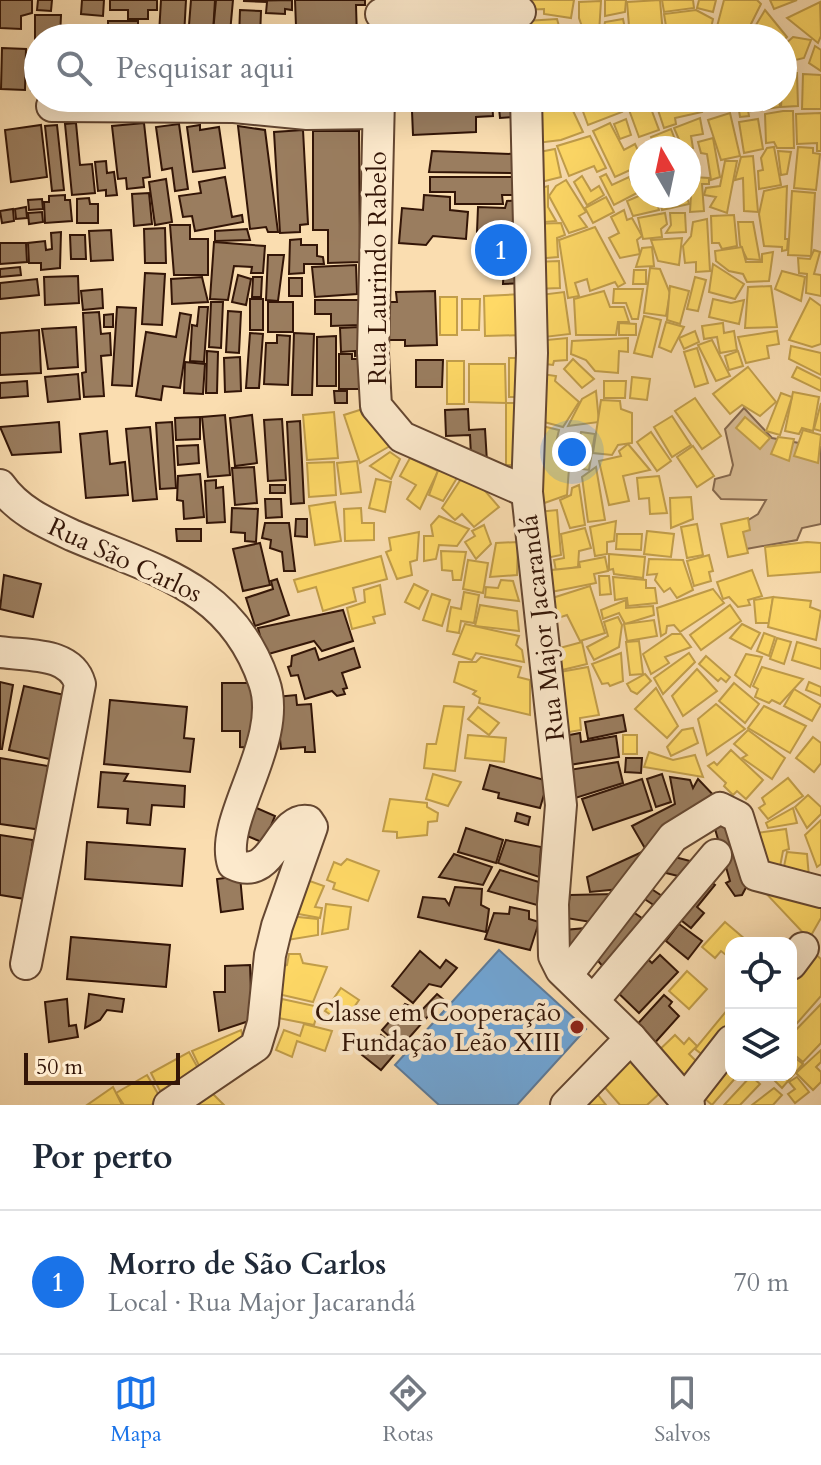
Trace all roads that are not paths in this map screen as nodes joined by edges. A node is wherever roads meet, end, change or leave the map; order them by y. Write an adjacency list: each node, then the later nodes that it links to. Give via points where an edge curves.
1 (380, 17): 2 (street)
2 (520, 17)
3 (286, 112): 4 (street)
4 (325, 112)
5 (378, 112): 8 (street, Rua Laurindo Rabelo, via 376,406 402,437)
6 (526, 112): 8 (street, Rua Major Jacarandá, via 532,353)
7 (0, 485): 18 (street, Rua São Carlos, via 10,500 44,523 192,586 238,630 264,681 269,705 259,755 230,838 233,864 243,869 260,865 295,824 308,821 312,827 277,926 256,1046)
8 (527, 492): 13 (street, Rua Major Jacarandá, via 561,805 552,933 554,956)
9 (0, 652): 12 (street, via 66,662 77,671 80,684)
10 (716, 855): 14 (street)
11 (821, 892): 13 (street, via 756,875 738,817 720,808 673,837)
12 (26, 964)
13 (567, 975): 14 (street, Rua Major Jacarandá)
14 (593, 1001): 15 (street, Rua Major Jacarandá)
15 (631, 1038): 17 (street, Rua Major Jacarandá); 19 (street)
16 (725, 1049): 17 (street)
17 (687, 1103)
18 (169, 1105)
19 (566, 1105)

